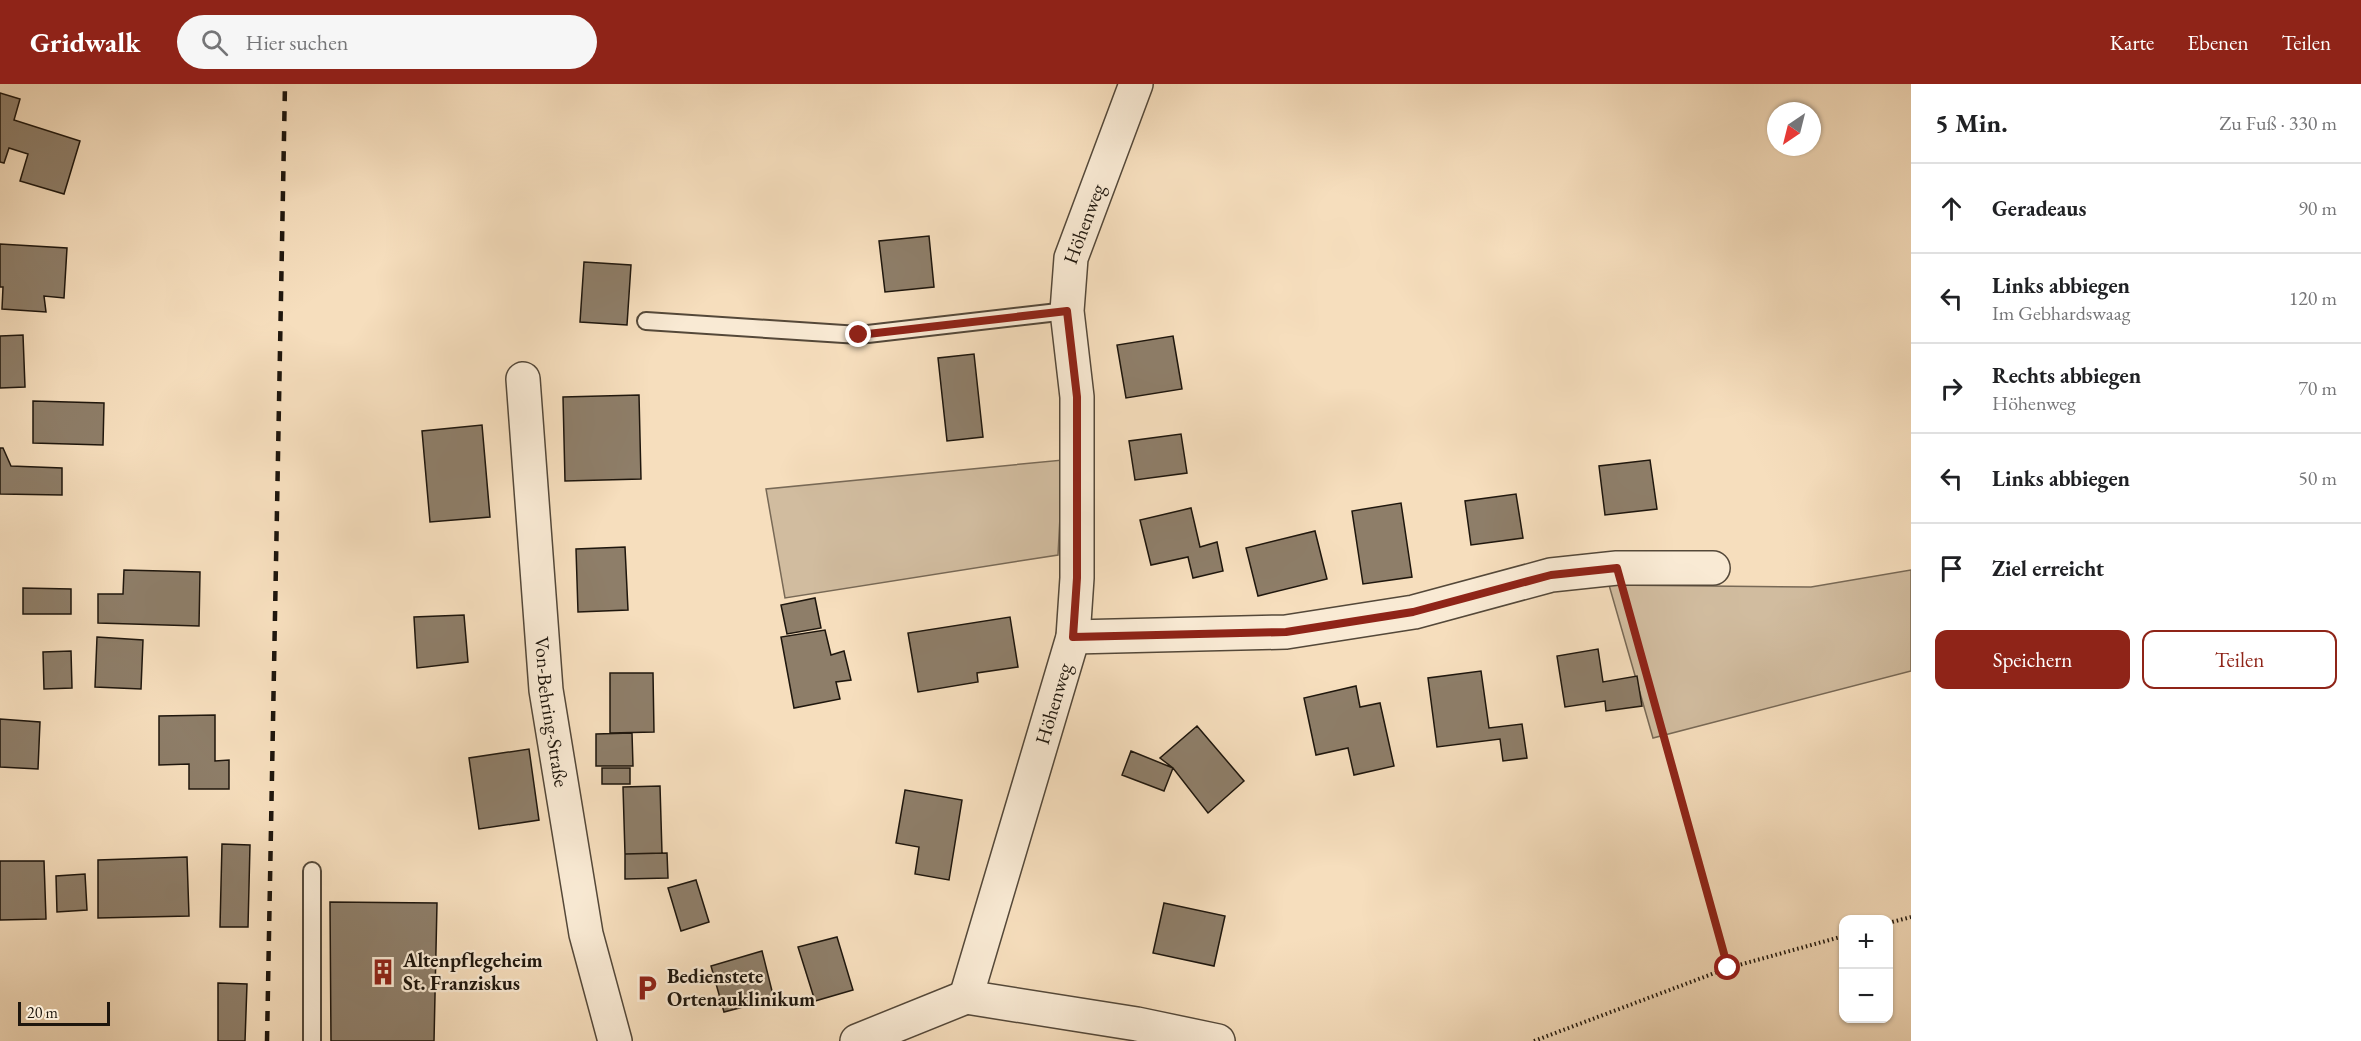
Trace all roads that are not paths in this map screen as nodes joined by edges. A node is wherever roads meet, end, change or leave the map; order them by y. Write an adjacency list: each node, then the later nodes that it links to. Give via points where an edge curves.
1 (1136, 84): 2 (street, Höhenweg, via 1071,258)
2 (1067, 311): 3 (lane, via 859,335); 6 (street, Höhenweg, via 1077,397 1077,578)
3 (646, 321)
4 (523, 379): 10 (street, Von-Behring-Straße, via 546,690 586,934)
5 (1713, 568): 6 (street, via 1617,568 1551,575 1413,612 1286,632)
6 (1073, 637): 8 (street, Höhenweg)
7 (312, 871): 9 (lane)
8 (966, 998): 11 (street); 12 (street, via 1137,1024)
9 (312, 1041)
10 (615, 1041)
11 (856, 1041)
12 (1218, 1041)

